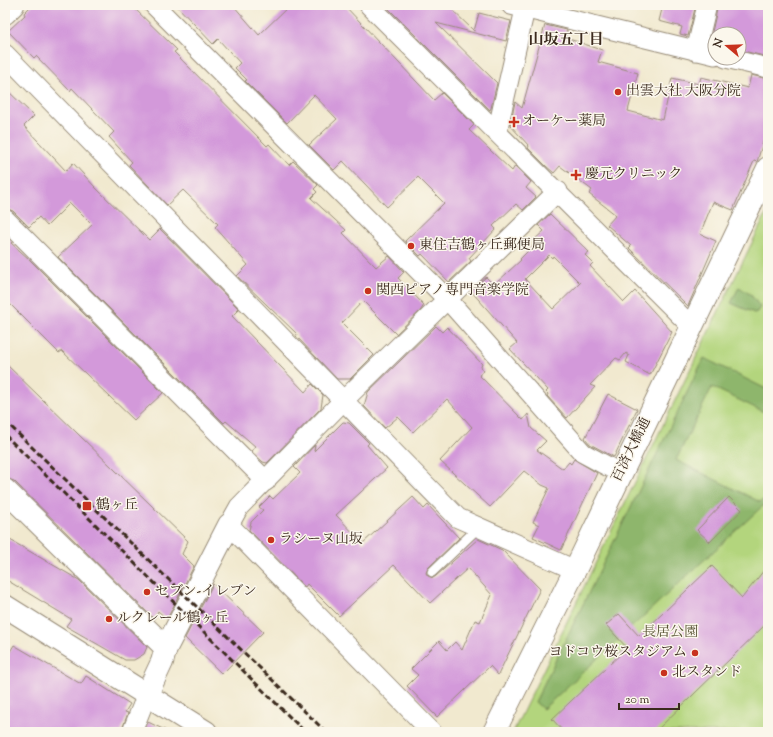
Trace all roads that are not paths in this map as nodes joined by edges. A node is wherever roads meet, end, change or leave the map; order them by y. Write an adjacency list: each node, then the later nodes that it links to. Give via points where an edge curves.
1 (14, 5): 6 (street)
2 (154, 5): 16 (street)
3 (369, 5): 12 (street)
4 (707, 5): 7 (street)
5 (521, 6): 7 (street); 12 (street)
6 (5, 13)
7 (696, 51): 8 (street)
8 (707, 53)
9 (5, 54): 18 (street)
10 (747, 63): 11 (street)
11 (768, 68)
12 (497, 132): 14 (street)
13 (768, 168): 17 (street, 百済大橋通)
14 (558, 191): 16 (street); 17 (street)
15 (5, 219): 20 (street)
16 (448, 300): 18 (street); 19 (street, via 583,453)
17 (692, 327): 19 (street, 百済大橋通)
18 (342, 401): 20 (street); 23 (street, via 458,518)
19 (620, 473): 24 (street, 百済大橋通)
20 (266, 481): 22 (street, via 240,507)
21 (5, 490): 27 (street)
22 (229, 525): 27 (street); 31 (street)
23 (479, 528): 24 (street); 25 (lane)
24 (575, 570): 32 (street, 百済大橋通)
25 (432, 572)
26 (5, 606): 28 (street)
27 (166, 648): 28 (street)
28 (147, 694): 29 (street); 30 (street)
29 (132, 732)
30 (206, 732)
31 (432, 732)
32 (494, 732)

